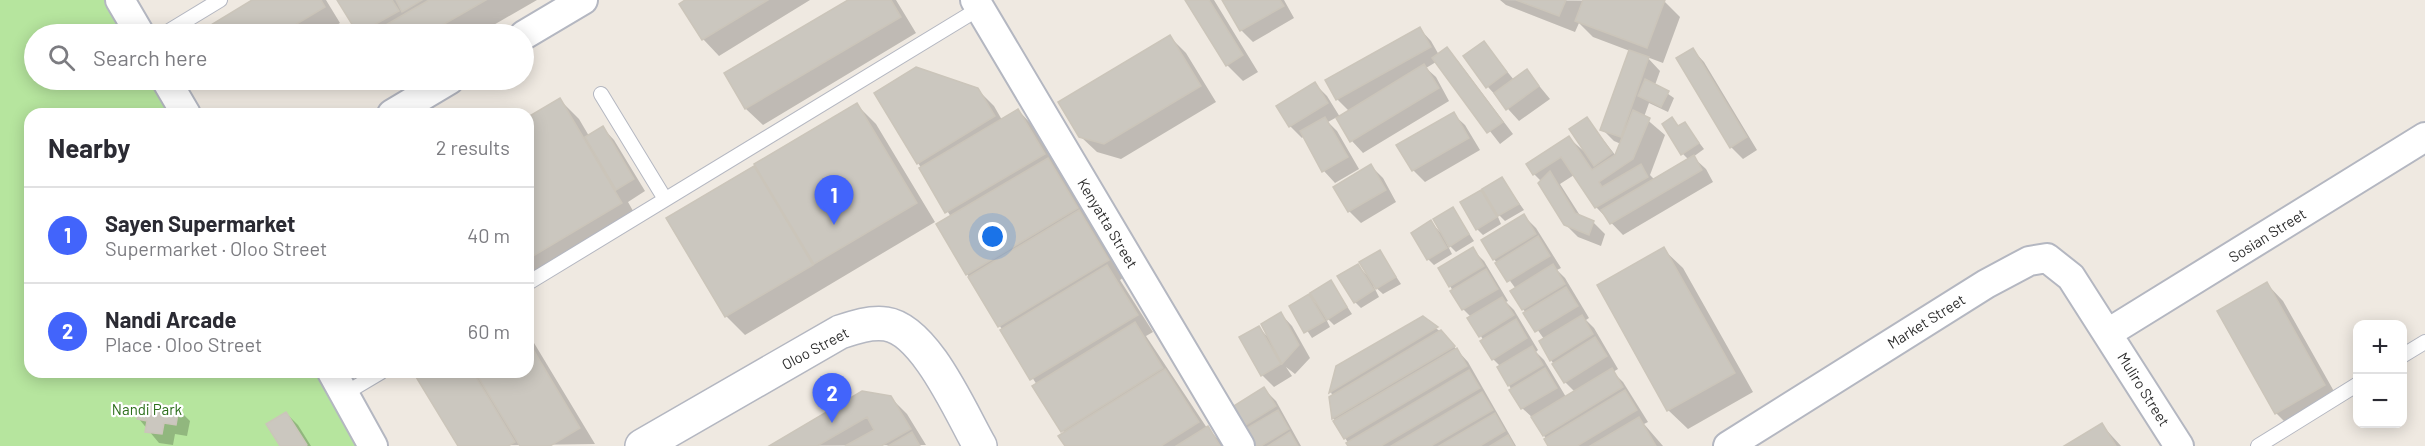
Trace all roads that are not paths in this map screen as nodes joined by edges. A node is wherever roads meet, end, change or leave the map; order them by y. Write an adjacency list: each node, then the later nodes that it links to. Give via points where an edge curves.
1 (120, 0): 5 (street)
2 (220, 0): 6 (lane)
3 (583, 0): 7 (street)
4 (977, 4): 14 (lane); 25 (street, Kenyatta Street)
5 (134, 24)
6 (180, 24)
7 (534, 29)
8 (172, 90): 11 (street)
9 (432, 90): 12 (street)
10 (601, 94): 14 (lane)
11 (182, 108)
12 (402, 108)
13 (2425, 137): 16 (street, Sosian Street)
14 (665, 199): 15 (lane)
15 (534, 279)
16 (2108, 333): 26 (street, Market Street, via 2071,278 2047,258 2029,261); 27 (street, Muliro Street)
17 (2425, 342): 18 (lane)
18 (2407, 353)
19 (358, 378): 20 (lane)
20 (338, 383): 22 (street)
21 (2353, 387): 28 (lane)
22 (373, 446)
23 (642, 446): 24 (street, Oloo Street, via 840,332 866,324 887,324 909,335 923,349)
24 (980, 446)
25 (1240, 446)
26 (1728, 446)
27 (2179, 446)
28 (2258, 446)

